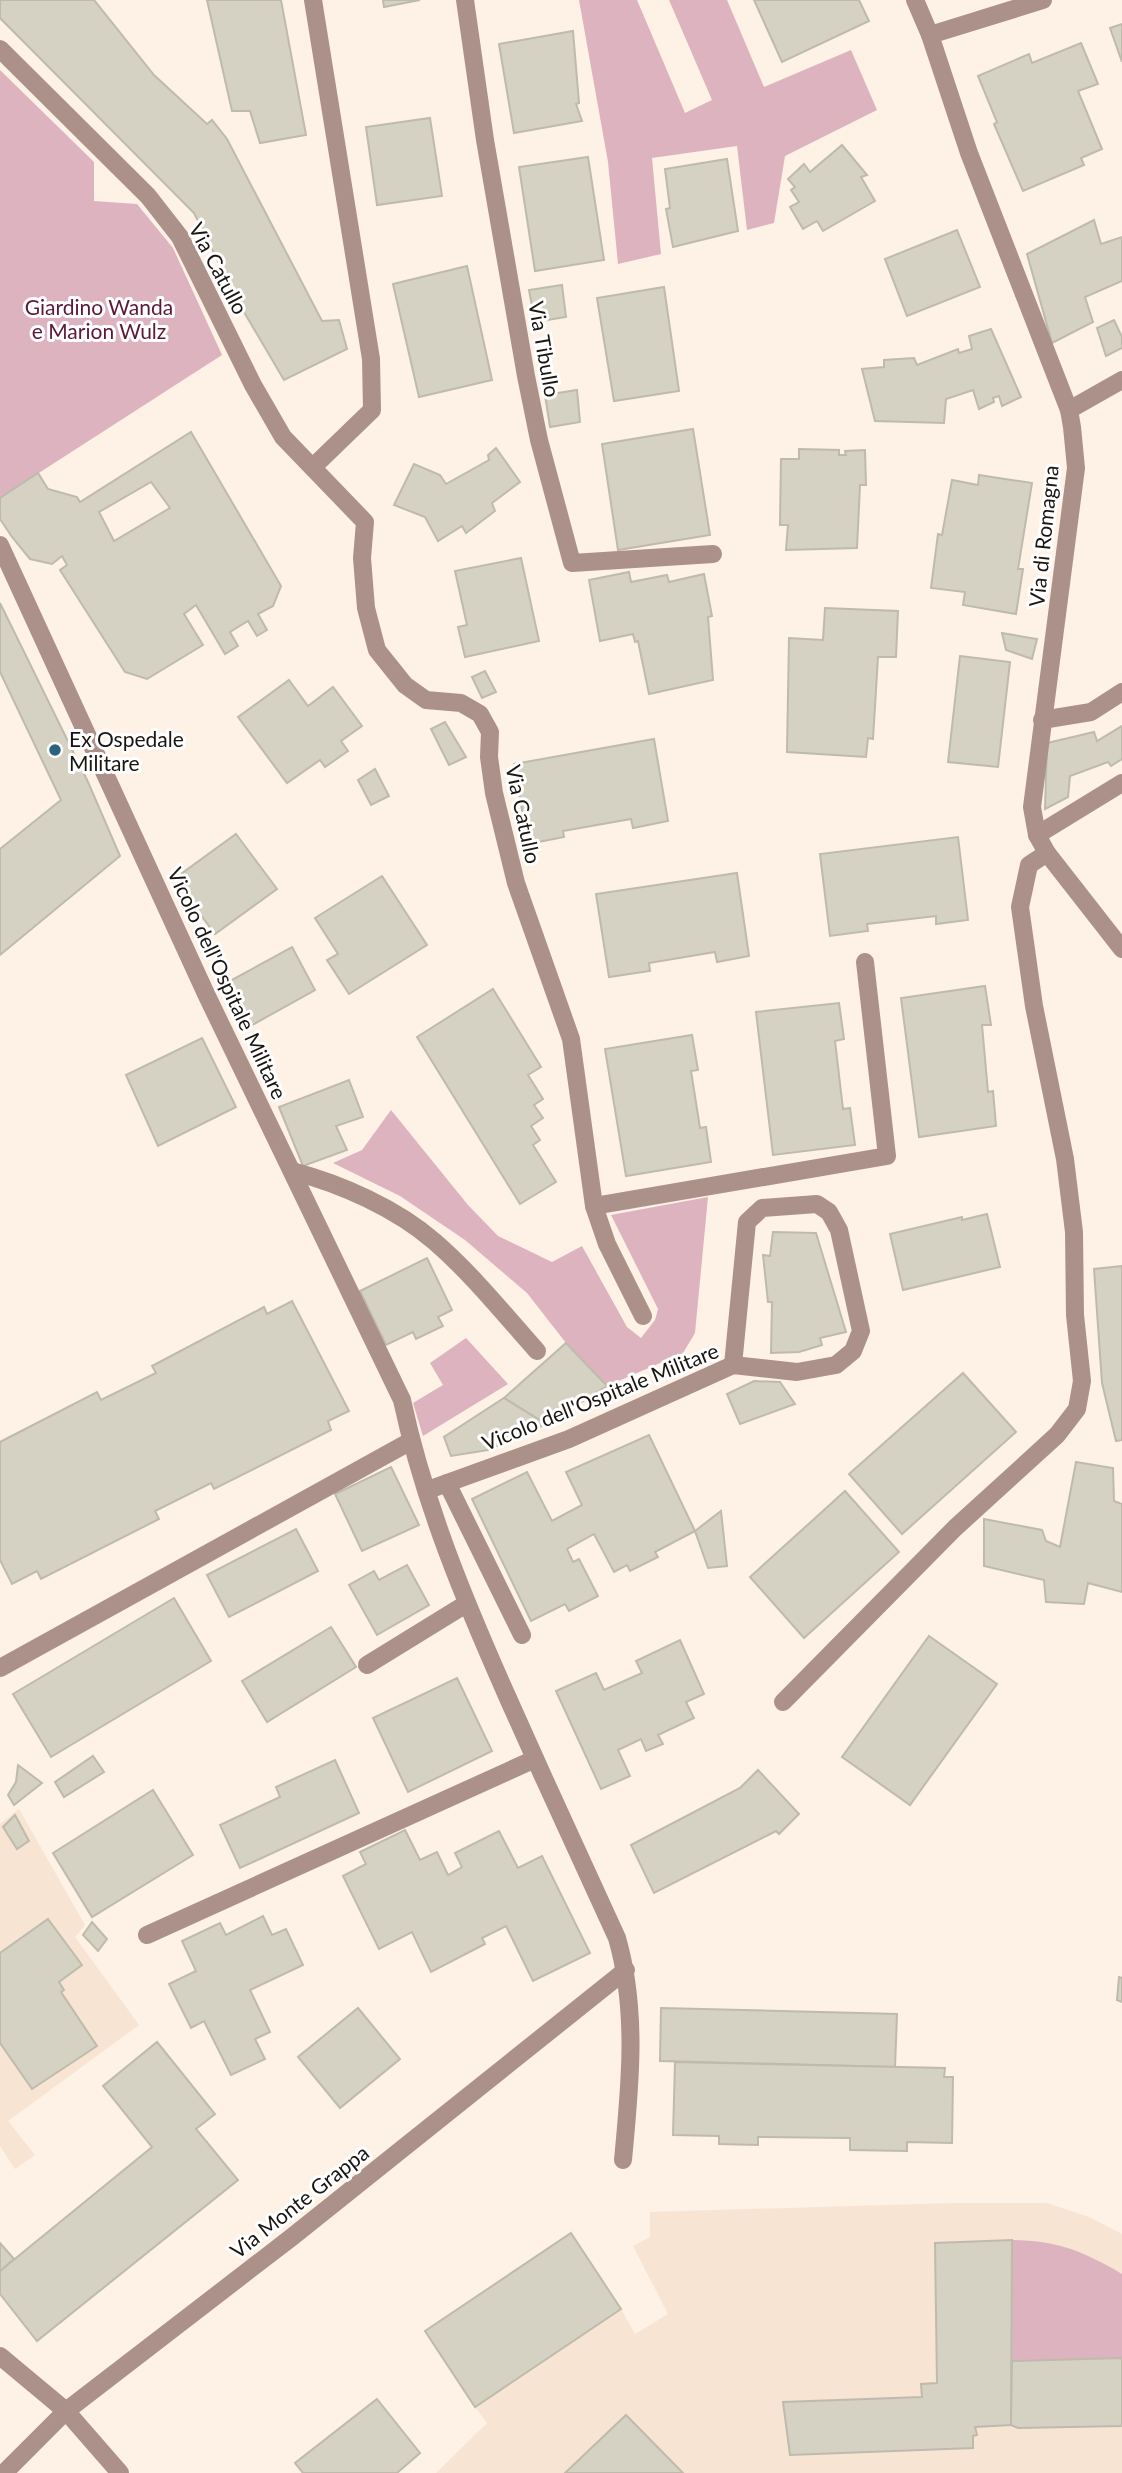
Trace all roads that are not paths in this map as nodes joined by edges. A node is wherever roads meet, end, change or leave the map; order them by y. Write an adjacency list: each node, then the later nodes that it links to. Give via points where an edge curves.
1 (313, 0): 9 (street, via 371,359 372,410)
2 (465, 0): 11 (street, Via Tibullo, via 526,376 572,563)
3 (915, 0): 5 (street, Via di Romagna)
4 (1043, 0): 5 (street)
5 (930, 35): 8 (street, Via di Romagna, via 969,153)
6 (0, 49): 9 (street, Via Catullo, via 148,196 180,237 283,437)
7 (1122, 380): 8 (street)
8 (1069, 410): 13 (street, Via di Romagna, via 1076,468)
9 (313, 467): 20 (street, Via Catullo, via 365,522 366,608 377,650 404,685 426,700 461,703 480,714 490,732 494,793 516,883 571,1039)
10 (0, 545): 19 (street, Vicolo dell'Ospitale Militare)
11 (713, 554)
12 (1122, 692): 13 (street, via 1091,712)
13 (1042, 720): 15 (street, Via di Romagna, via 1032,807)
14 (1122, 783): 15 (street)
15 (1037, 835): 16 (street, Via di Romagna)
16 (1047, 853): 17 (street, Via di Romagna); 31 (street, via 1029,865 1020,907 1074,1232 1082,1381 1077,1409 1058,1435 955,1528)
17 (1122, 949)
18 (865, 962): 20 (street, via 887,1156)
19 (292, 1171): 22 (street, via 386,1209 433,1241); 24 (street, Vicolo dell'Ospitale Militare, via 402,1400)
20 (594, 1206): 21 (street, Via Catullo, via 607,1244)
21 (643, 1316)
22 (537, 1351)
23 (733, 1365): 23 (street, Vicolo dell'Ospitale Militare, via 747,1222 762,1208 817,1203 830,1212 839,1230 861,1331 853,1351 835,1365 797,1372); 25 (street, Vicolo dell'Ospitale Militare, via 569,1439)
24 (411, 1441): 26 (street, Vicolo dell'Ospitale Militare); 30 (street)
25 (447, 1483): 26 (street, Vicolo dell'Ospitale Militare); 28 (street)
26 (428, 1490): 27 (street, Vicolo dell'Ospitale Militare)
27 (466, 1604): 29 (street); 32 (street, Vicolo dell'Ospitale Militare)
28 (522, 1635)
29 (367, 1665)
30 (0, 1668)
31 (783, 1702)
32 (535, 1759): 33 (street); 34 (street, Vicolo dell'Ospitale Militare, via 617,1938)
33 (147, 1935)
34 (626, 1970): 35 (street, Vicolo dell'Ospitale Militare, via 631,2026); 37 (street, Via Monte Grappa, via 292,2238)
35 (624, 2160)
36 (0, 2356): 37 (street)
37 (66, 2411): 38 (street, Via Monte Grappa); 39 (street)
38 (4, 2473)
39 (120, 2473)

